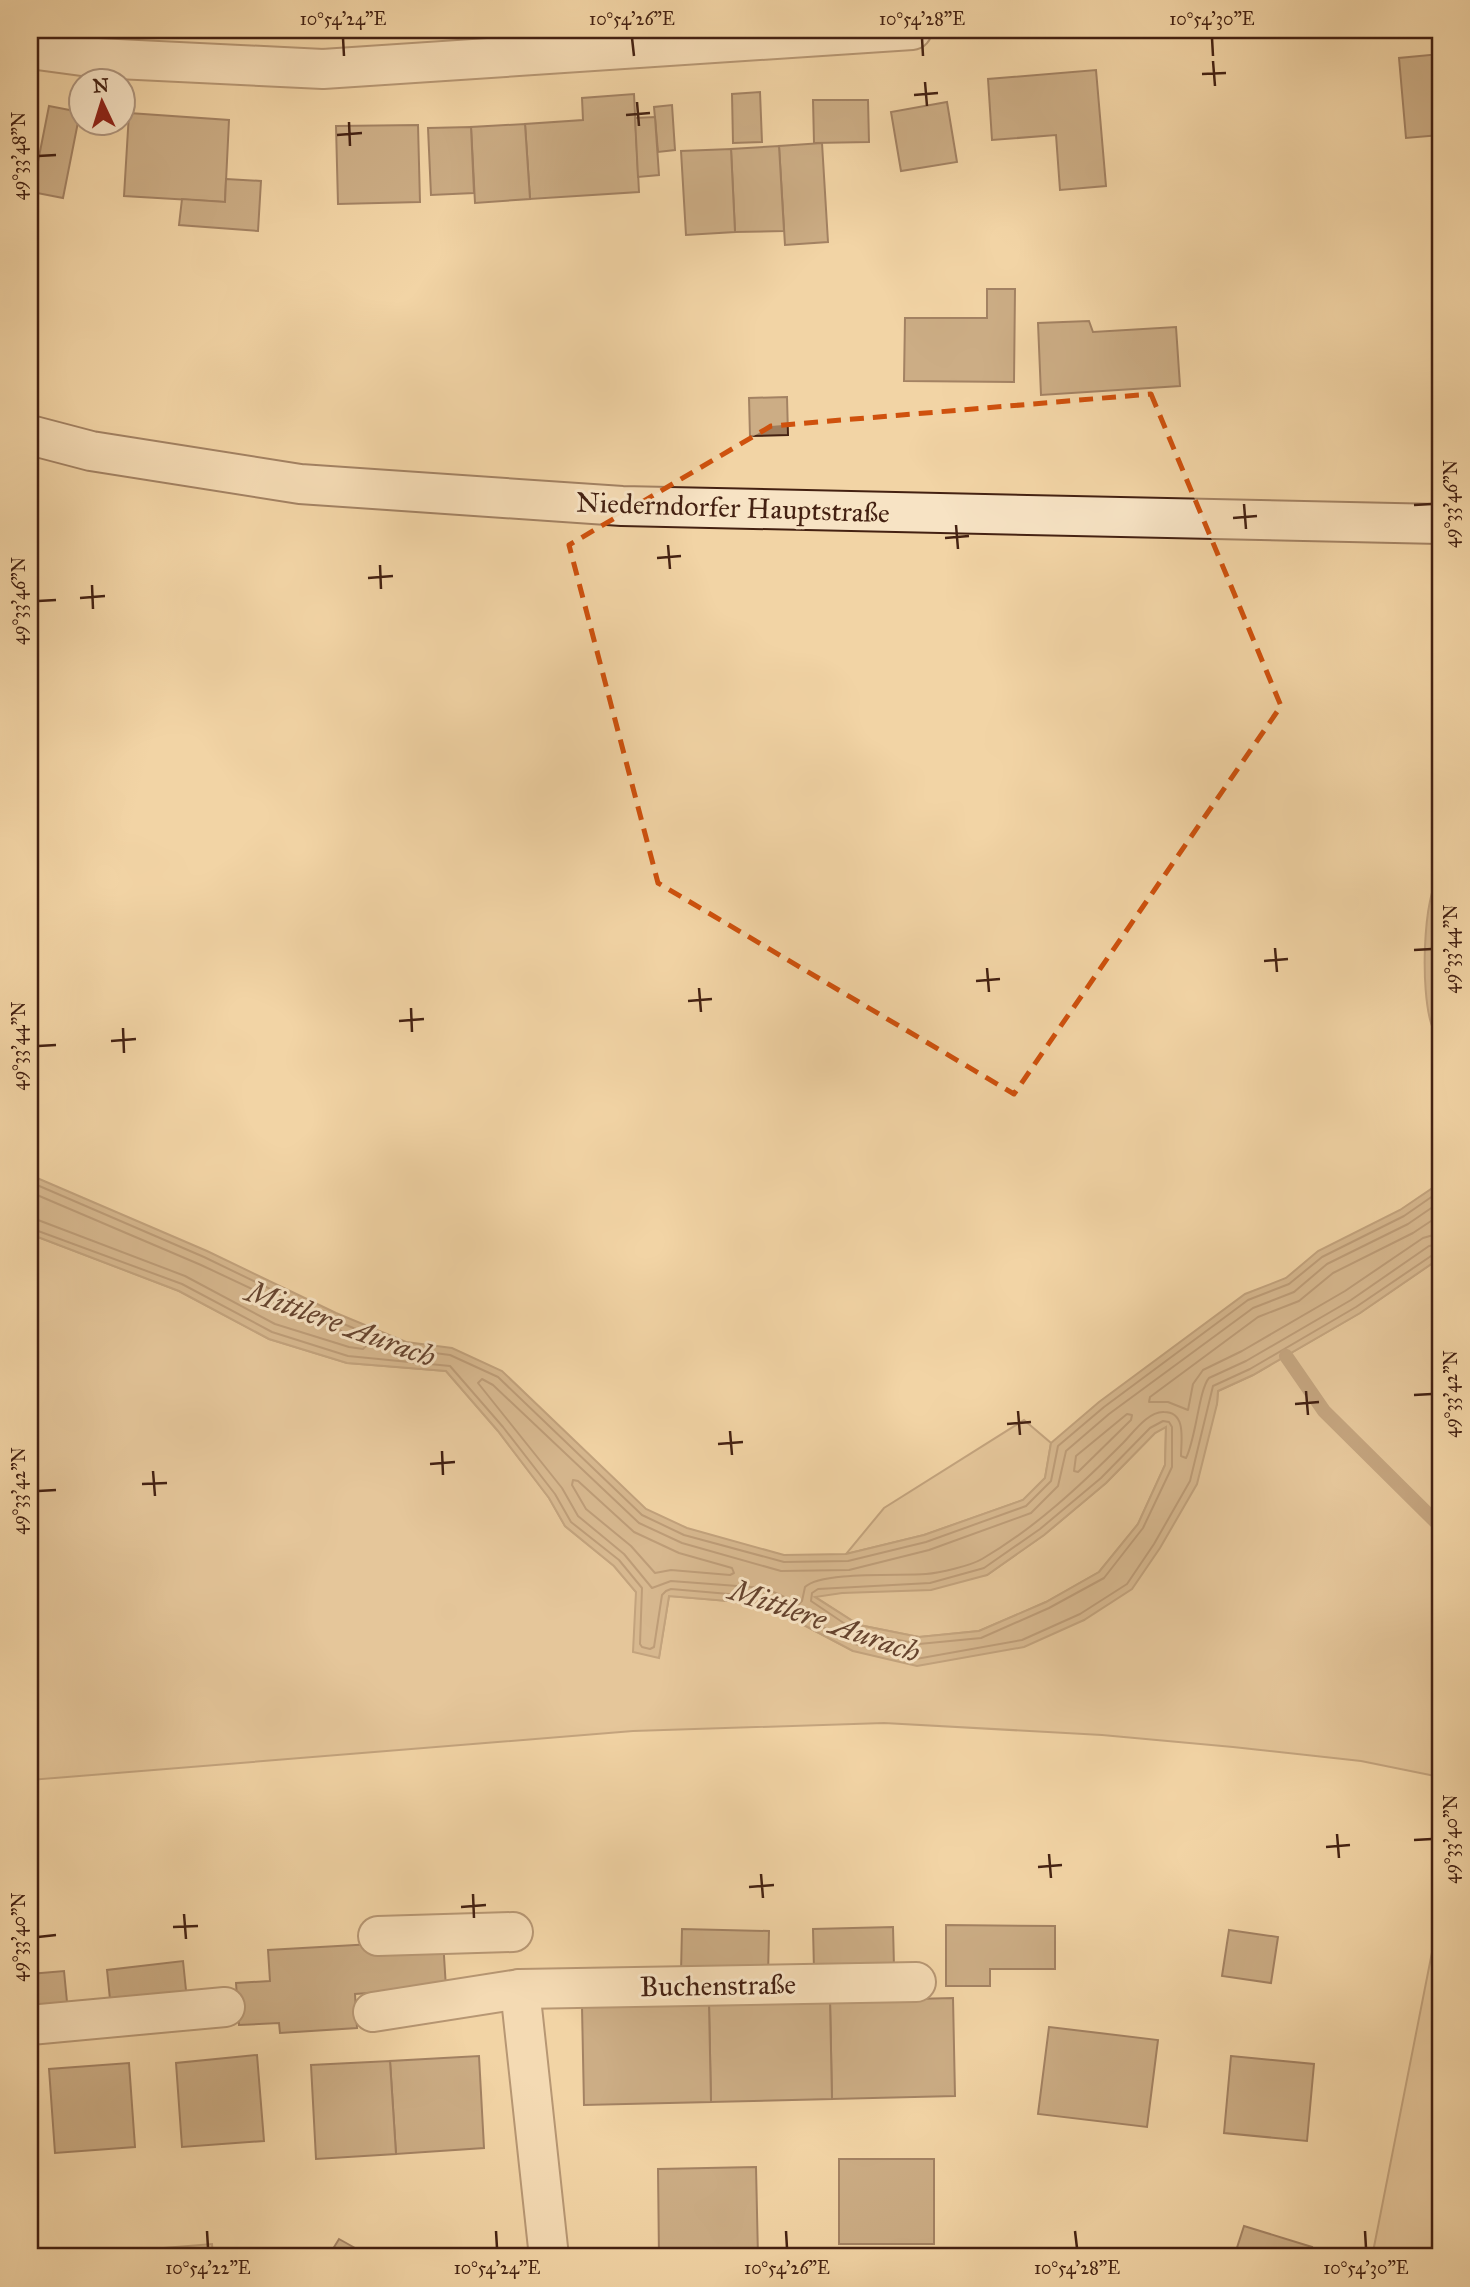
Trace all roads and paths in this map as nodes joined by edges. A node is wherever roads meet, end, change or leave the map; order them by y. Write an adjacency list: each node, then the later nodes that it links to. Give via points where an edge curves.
1 (912, 30): 2 (street, via 323,69 97,58)
2 (30, 48)
3 (30, 436): 4 (street, Niederndorfer Hauptstraße, via 91,451 300,484 622,506)
4 (1440, 524)
5 (513, 1932): 6 (street)
6 (378, 1936)
7 (916, 1982): 8 (street, Buchenstraße)
8 (520, 1989): 10 (street, Buchenstraße); 12 (street)
9 (225, 2007): 11 (street)
10 (373, 2012)
11 (30, 2025)
12 (549, 2257)

